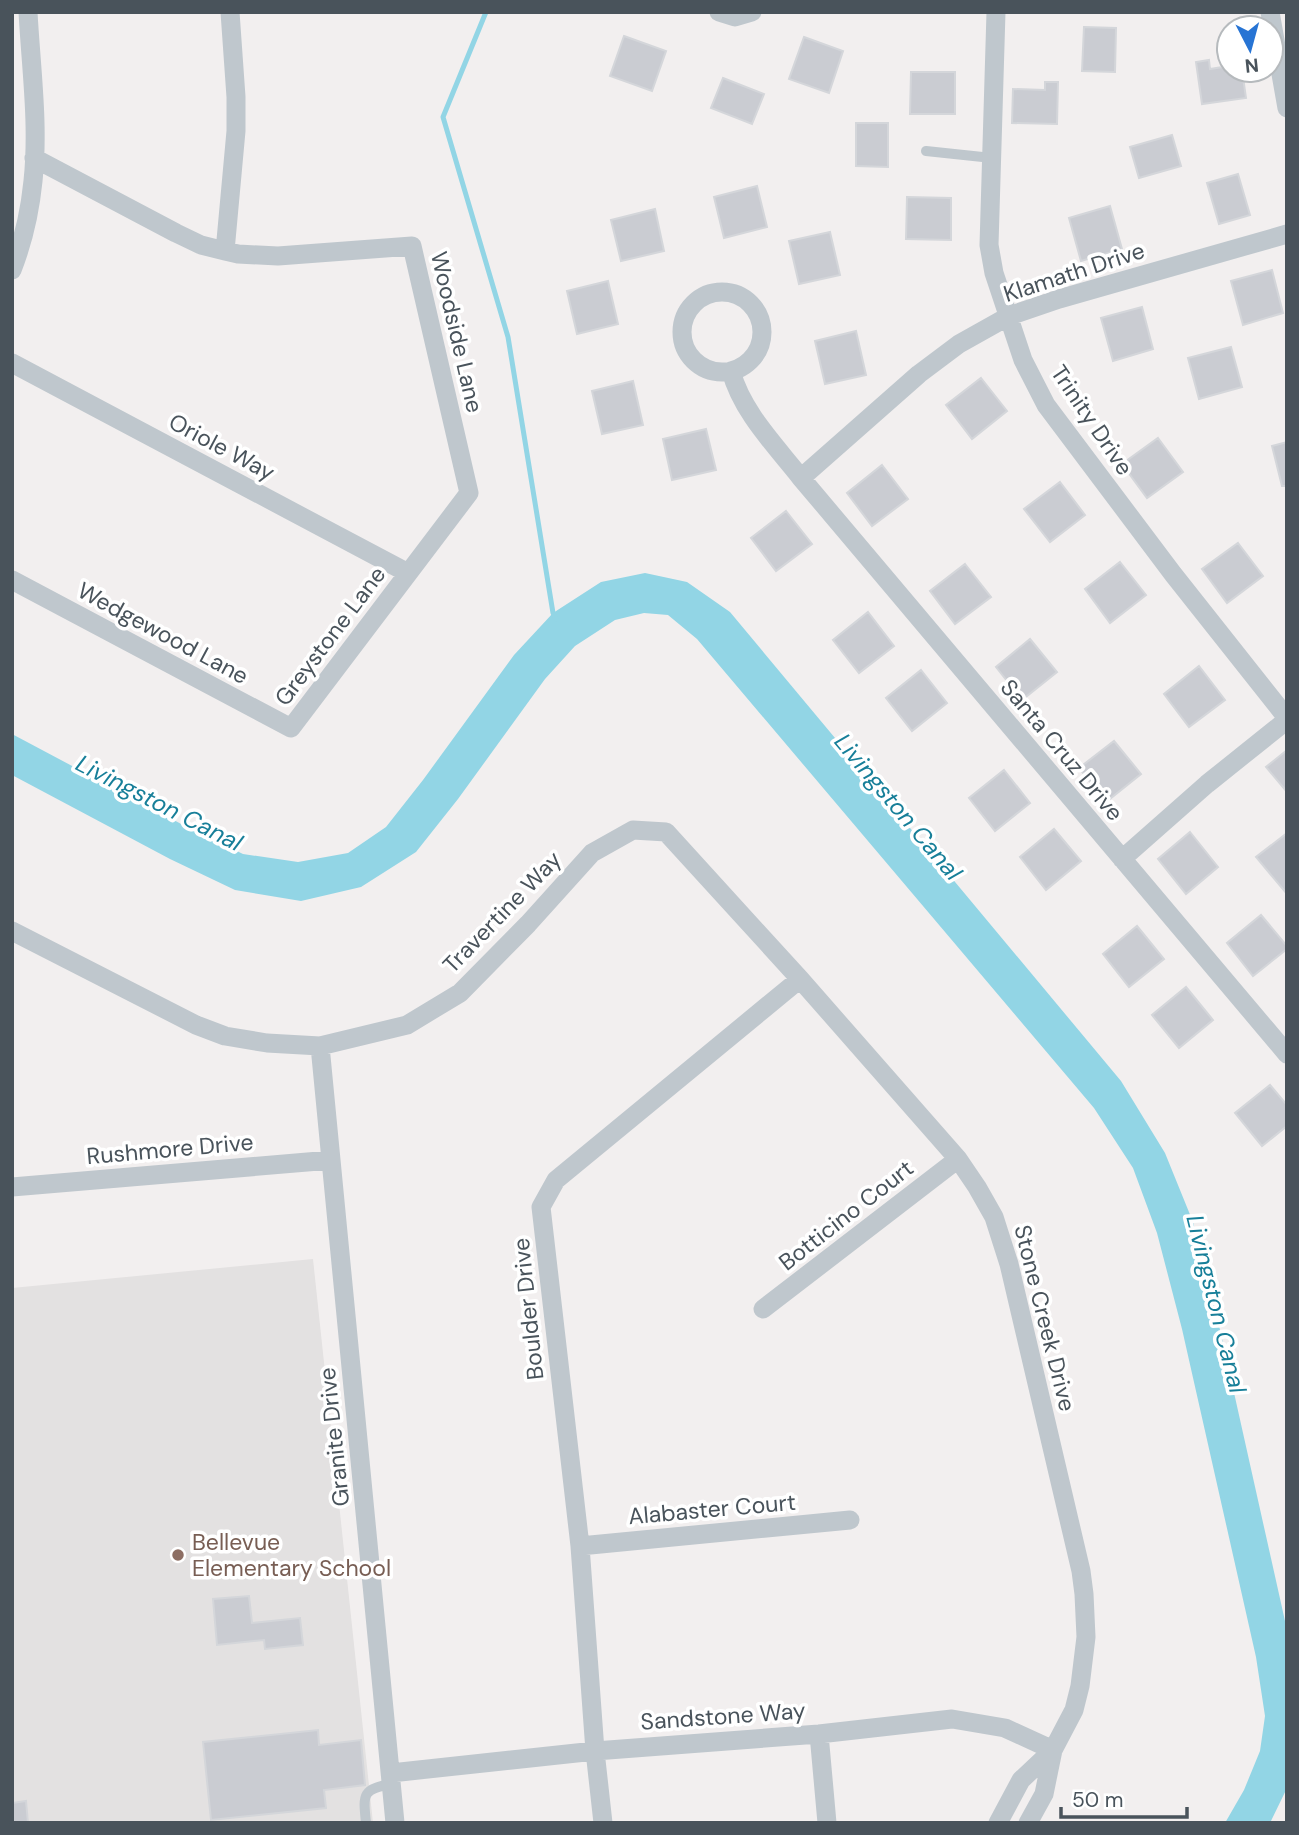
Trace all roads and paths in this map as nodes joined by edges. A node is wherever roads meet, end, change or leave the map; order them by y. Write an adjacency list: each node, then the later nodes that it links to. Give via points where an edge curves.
1 (28, 12): 9 (street)
2 (230, 12): 12 (street, via 236,131)
3 (719, 12): 4 (street, via 735,17)
4 (752, 12)
5 (996, 12): 10 (street, Trinity Drive)
6 (1270, 12): 7 (street)
7 (1287, 108)
8 (926, 151): 10 (lane)
9 (34, 158): 12 (street, Woodside Lane, via 176,233); 13 (street, via 28,214)
10 (992, 158): 14 (street, Trinity Drive, via 989,245)
11 (1287, 234): 14 (street, Klamath Drive)
12 (225, 251): 18 (street, Woodside Lane, via 278,256 412,246)
13 (12, 270)
14 (1009, 316): 17 (street, Klamath Drive, via 959,344 919,374); 21 (street, Trinity Drive, via 1023,360 1046,405)
15 (12, 363): 19 (street, Oriole Way)
16 (731, 371): 16 (street, via 757,352 762,328 749,303 738,296 713,293 688,310 681,333 684,347 702,367); 17 (street, Santa Cruz Drive, via 747,409)
17 (801, 478): 24 (street, Santa Cruz Drive)
18 (469, 493): 19 (street, Greystone Lane)
19 (408, 573): 22 (street, Greystone Lane)
20 (12, 580): 22 (street, Wedgewood Lane)
21 (1287, 719): 24 (street)
22 (291, 728)
23 (633, 830): 26 (street, Stone Creek Drive, via 666,832); 27 (street, Travertine Way, via 592,853 460,993 407,1025)
24 (1122, 859): 28 (street, Santa Cruz Drive)
25 (12, 931): 27 (street, Travertine Way, via 225,1036)
26 (800, 979): 29 (street, Stone Creek Drive); 34 (street, Boulder Drive, via 556,1180 541,1207)
27 (320, 1046): 30 (street, Granite Drive)
28 (1287, 1054)
29 (958, 1159): 32 (street, Botticino Court); 36 (street, Stone Creek Drive, via 994,1217 1006,1252 1081,1571 1086,1637 1080,1686 1074,1710)
30 (331, 1160): 31 (street, Rushmore Drive); 38 (street, Granite Drive)
31 (12, 1187)
32 (763, 1309)
33 (850, 1520): 34 (street, Alabaster Court)
34 (580, 1546): 37 (street, Boulder Drive)
35 (819, 1734): 36 (street, Sandstone Way, via 951,1719 1005,1728); 37 (street, Sandstone Way); 42 (street)
36 (1053, 1750): 43 (street, Stone Creek Drive, via 1021,1780); 44 (street, Stone Creek Drive, via 1044,1794)
37 (595, 1751): 38 (street, Sandstone Way); 41 (street, Boulder Drive)
38 (391, 1778): 39 (lane, via 367,1793); 40 (street, Granite Drive)
39 (366, 1823)
40 (395, 1823)
41 (603, 1823)
42 (827, 1823)
43 (998, 1823)
44 (1028, 1823)

